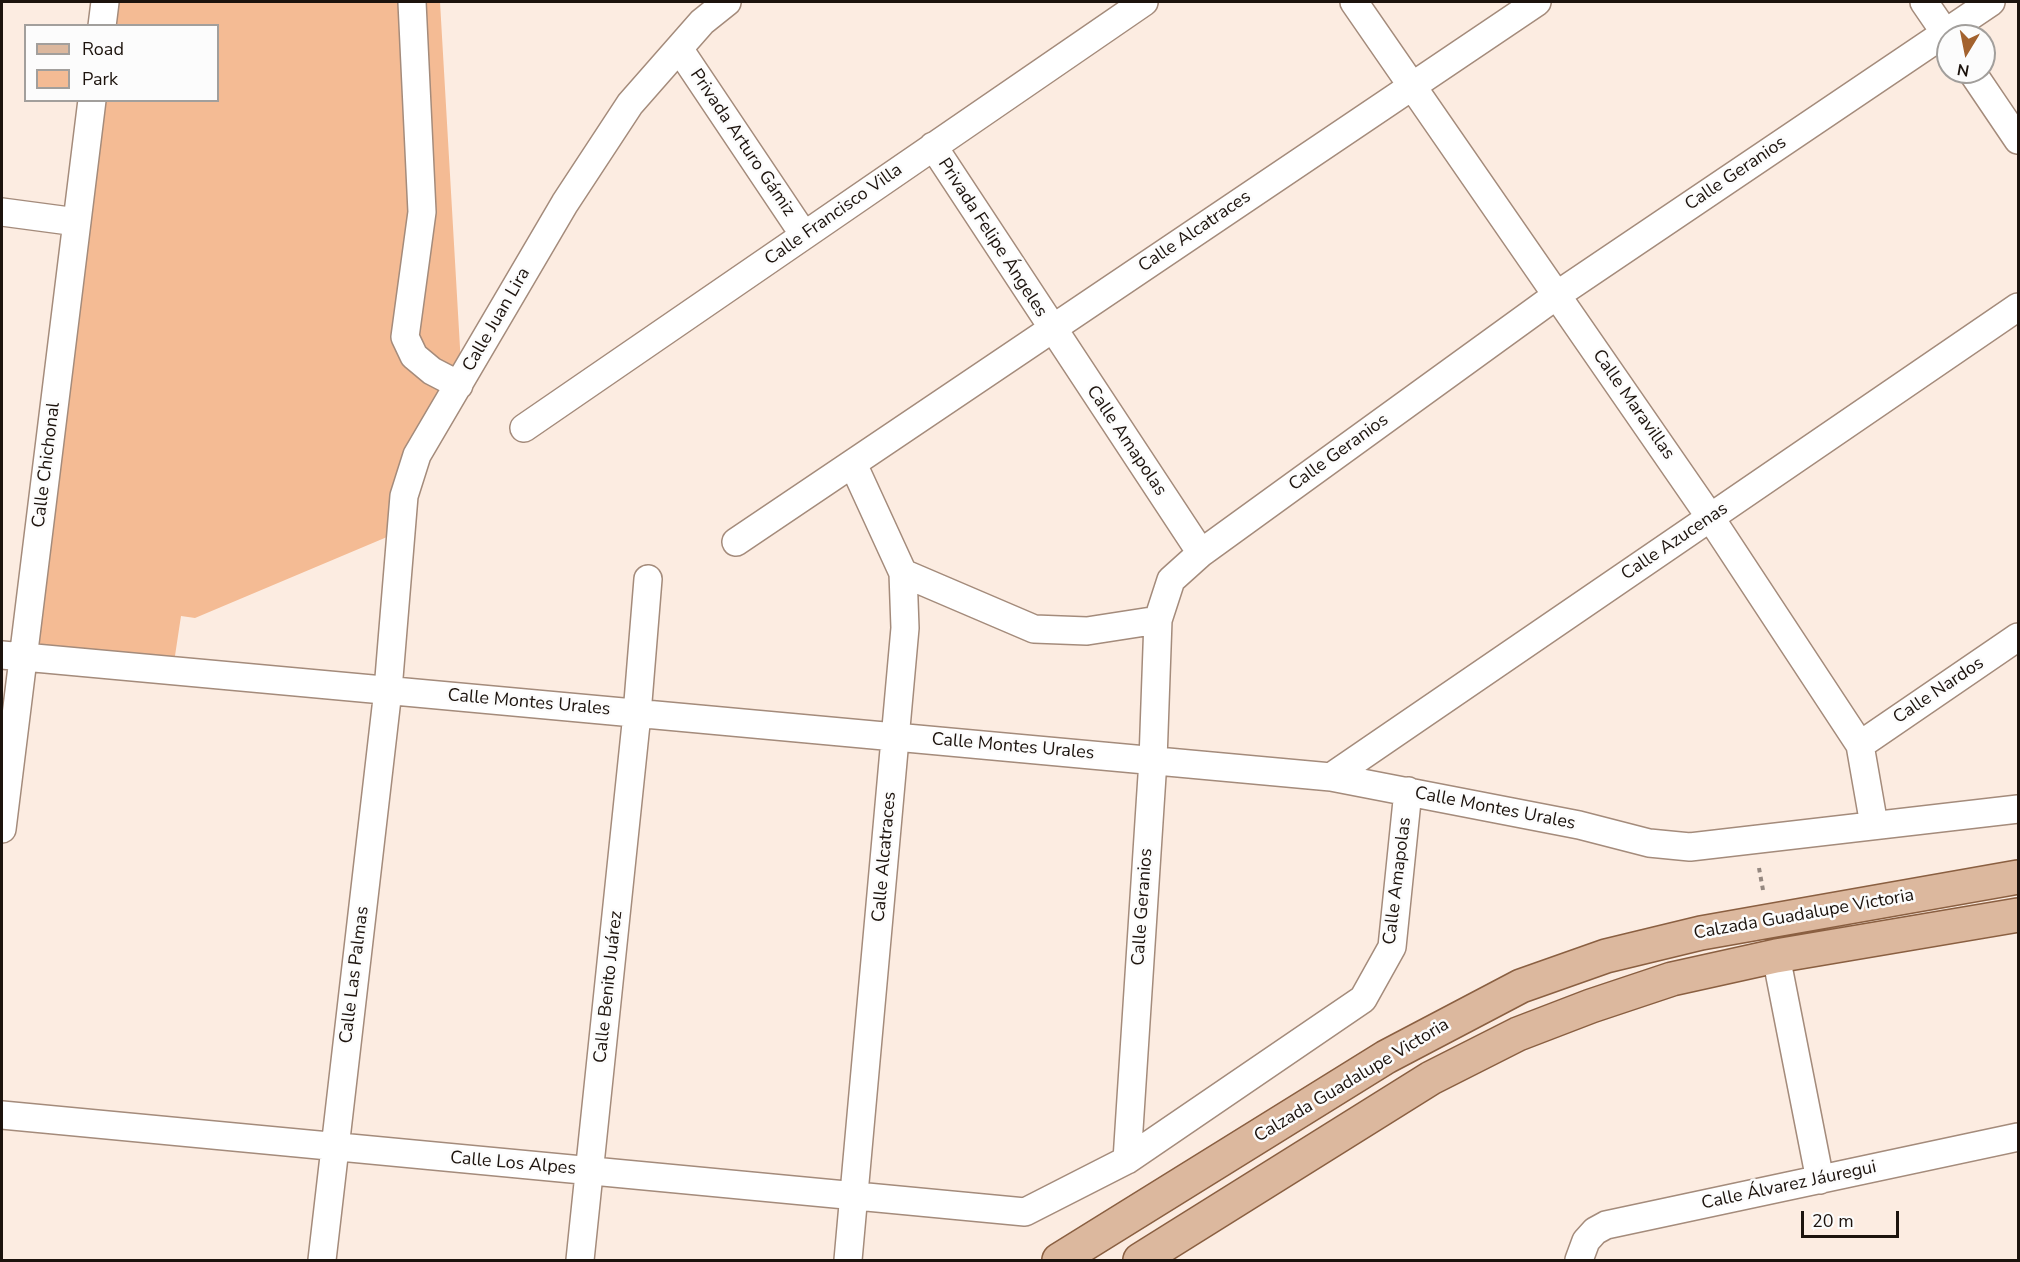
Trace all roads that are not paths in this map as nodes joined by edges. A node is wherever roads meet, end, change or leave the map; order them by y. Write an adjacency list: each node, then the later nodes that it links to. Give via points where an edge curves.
1 (105, 2): 9 (street)
2 (412, 2): 25 (street, via 422,212 405,337 414,356)
3 (728, 2): 13 (street, Calle Juan Lira, via 702,22)
4 (1144, 2): 18 (street, Calle Francisco Villa)
5 (1354, 2): 15 (street, Calle Maravillas)
6 (1537, 2): 15 (street, Calle Alcatraces)
7 (1924, 2): 10 (street)
8 (1991, 2): 11 (street, Calle Geranios)
9 (102, 24)
10 (1939, 24)
11 (1962, 24)
12 (1936, 42): 22 (street, Calle Geranios)
13 (680, 50): 21 (street, Privada Arturo Gámiz); 25 (street, Calle Juan Lira, via 630,104 584,173)
14 (1980, 84): 17 (street)
15 (1412, 86): 22 (street, Calle Maravillas); 24 (street, Calle Alcatraces)
16 (92, 102): 20 (street, Calle Chichonal)
17 (2019, 140)
18 (933, 146): 21 (street, Calle Francisco Villa); 24 (street, Privada Felipe Ángeles)
19 (2, 212): 20 (street)
20 (77, 222): 35 (street, Calle Chichonal)
21 (804, 236): 26 (street, Calle Francisco Villa)
22 (1557, 295): 28 (street, Calle Maravillas); 30 (street, Calle Geranios)
23 (2019, 306): 28 (street, Calle Azucenas)
24 (1052, 329): 27 (street, Calle Alcatraces); 30 (street, Calle Amapolas)
25 (459, 385): 36 (street, Calle Juan Lira, via 417,455 404,496)
26 (524, 428)
27 (853, 464): 29 (street, Calle Alcatraces); 31 (street, Calle Alcatraces)
28 (1710, 517): 39 (street, Calle Maravillas); 41 (street, Calle Azucenas)
29 (736, 542)
30 (1201, 553): 33 (street, Calle Geranios, via 1172,580)
31 (903, 573): 33 (street, via 1034,629 1086,631); 38 (street, Calle Alcatraces, via 905,628)
32 (648, 579): 37 (street, Calle Benito Juárez)
33 (1158, 620): 40 (street, Calle Geranios)
34 (2019, 637): 39 (street, Calle Nardos)
35 (12, 656): 36 (street, Calle Montes Urales); 45 (street, Calle Chichonal)
36 (388, 690): 37 (street, Calle Montes Urales); 51 (street, Calle Las Palmas)
37 (638, 714): 38 (street, Calle Montes Urales); 53 (street, Calle Benito Juárez)
38 (896, 737): 40 (street, Calle Montes Urales); 55 (street, Calle Alcatraces)
39 (1860, 745): 44 (street, Calle Maravillas)
40 (1153, 760): 41 (street, Calle Montes Urales); 52 (street, Calle Geranios)
41 (1331, 777): 42 (street, Calle Montes Urales)
42 (1408, 791): 44 (street, Calle Montes Urales, via 1649,843 1690,847); 52 (street, Calle Amapolas, via 1392,947 1363,999)
43 (2019, 809): 44 (street, Calle Montes Urales)
44 (1874, 825)
45 (2, 829)
46 (2019, 877): 59 (main road, Calzada Guadalupe Victoria, via 1701,933 1606,956 1521,986 1386,1056)
47 (2019, 915): 48 (main road, Calzada Guadalupe Victoria)
48 (1776, 956): 54 (street); 60 (main road, Calzada Guadalupe Victoria, via 1672,979 1518,1034 1431,1078)
49 (2, 1115): 51 (street, Calle Los Alpes)
50 (2019, 1137): 54 (street, Calle Álvarez Jáuregui)
51 (335, 1147): 53 (street, Calle Los Alpes); 56 (street, Calle Las Palmas)
52 (1127, 1160): 55 (street, Calle Los Alpes, via 1025,1212)
53 (589, 1171): 55 (street, Calle Los Alpes); 57 (street, Calle Benito Juárez)
54 (1820, 1180): 61 (street, Calle Álvarez Jáuregui, via 1606,1225 1586,1241)
55 (854, 1196): 58 (street, Calle Alcatraces)
56 (322, 1260)
57 (580, 1260)
58 (848, 1260)
59 (1059, 1260)
60 (1140, 1260)
61 (1579, 1260)

